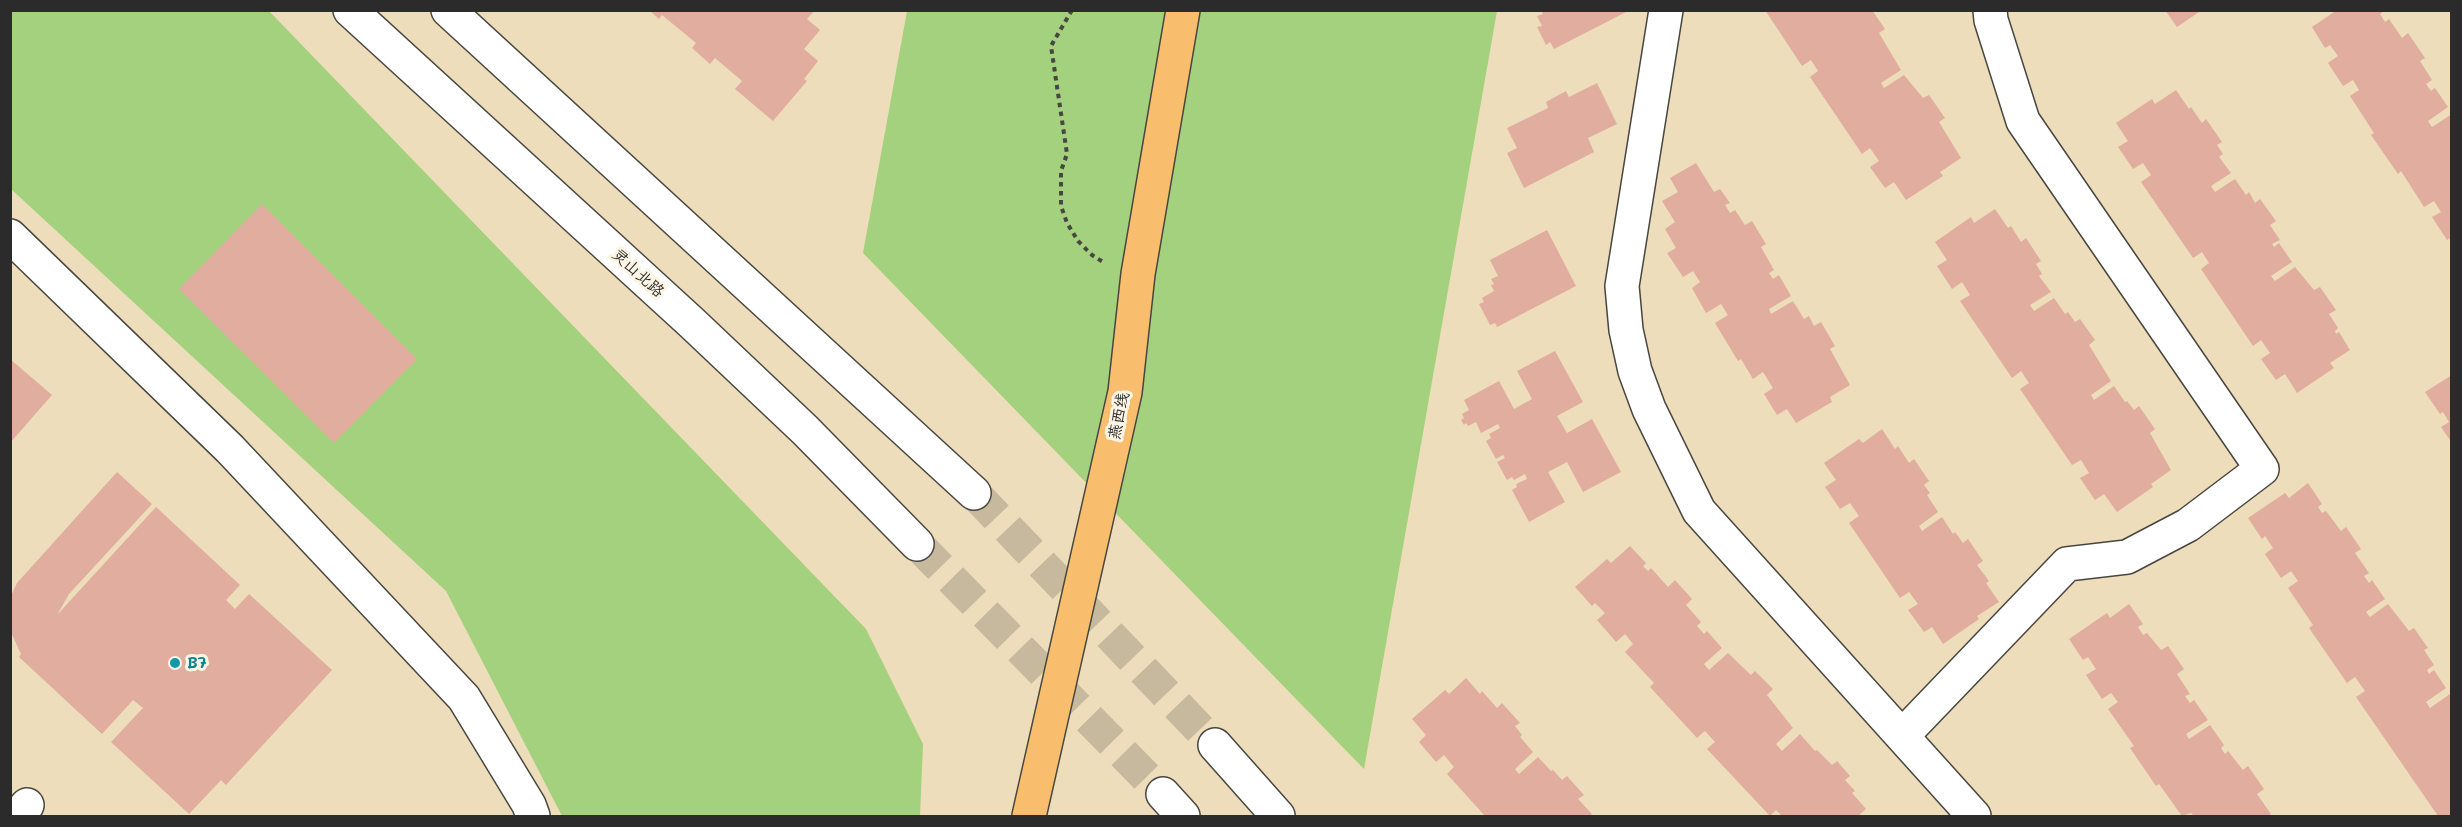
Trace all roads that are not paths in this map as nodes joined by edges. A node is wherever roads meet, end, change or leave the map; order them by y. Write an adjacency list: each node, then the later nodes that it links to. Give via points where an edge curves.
1 (350, 10): 8 (street, 灵山北路, via 692,323)
2 (448, 10): 7 (street)
3 (1183, 10): 12 (main road, 燕西线, via 1138,274 1125,392)
4 (1666, 10): 9 (street, via 1622,286 1635,371 1699,511)
5 (1990, 10): 9 (street, via 2023,122 2262,469 2188,525 2127,557 2067,564)
6 (10, 236): 11 (street, via 230,449 464,698)
7 (974, 493)
8 (917, 544)
9 (1902, 736): 14 (street)
10 (1215, 745): 13 (street)
11 (533, 816)
12 (1029, 816)
13 (1278, 816)
14 (1974, 816)

